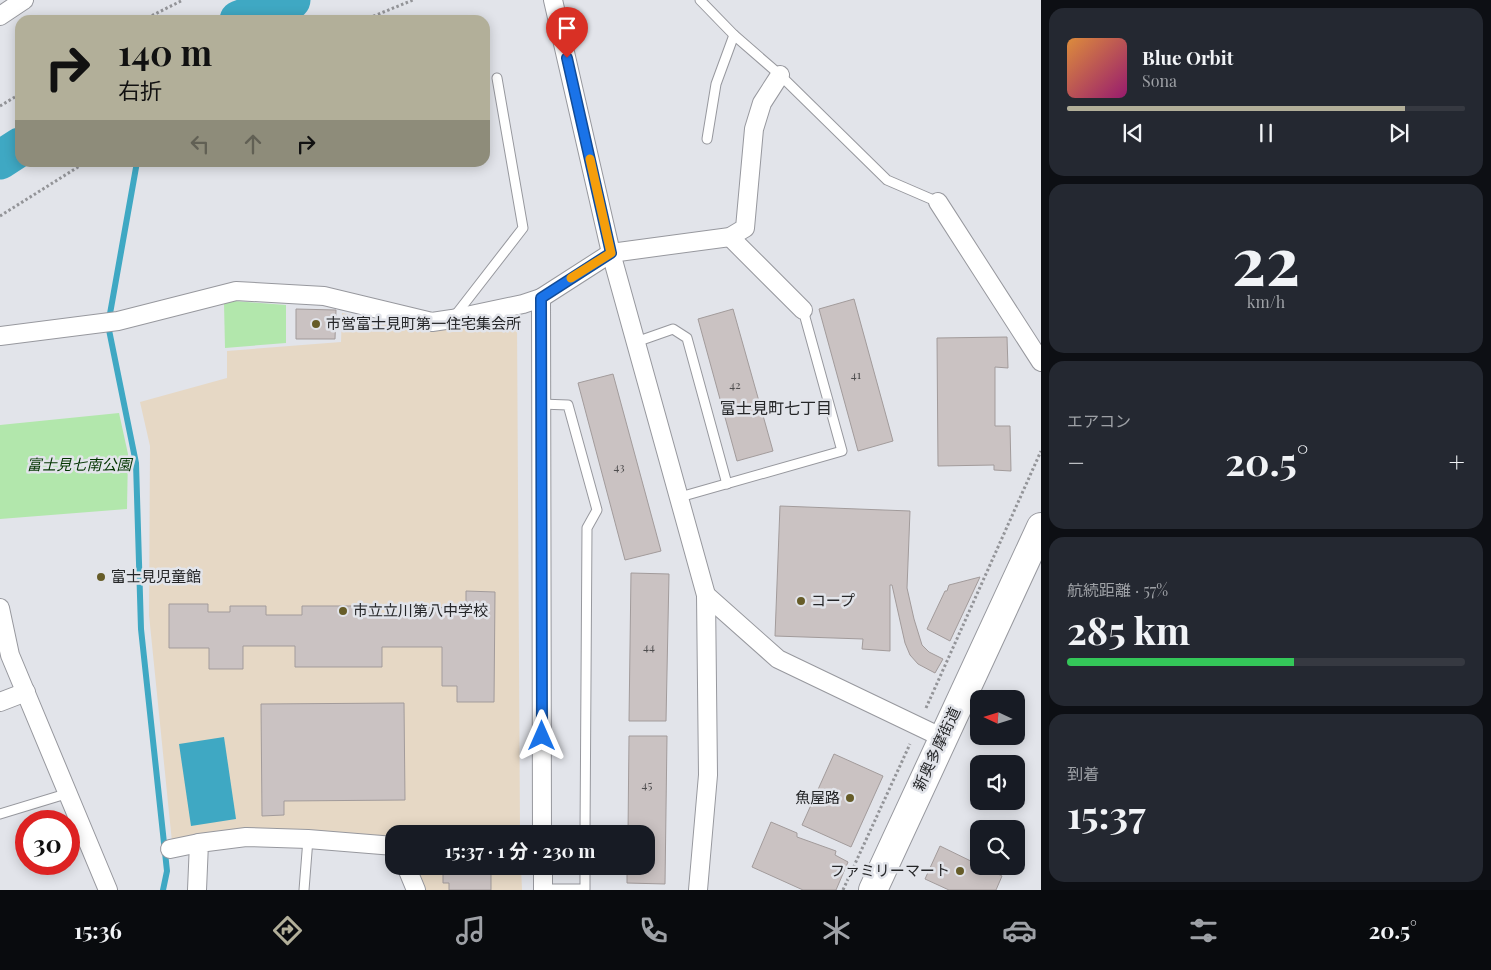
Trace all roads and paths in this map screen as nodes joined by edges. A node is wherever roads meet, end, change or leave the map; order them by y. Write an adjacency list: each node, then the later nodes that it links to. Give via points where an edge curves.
1 (24, 0): 8 (street)
2 (182, 0): 6 (path)
3 (413, 0): 7 (path)
4 (553, 0): 19 (street)
5 (700, 0): 9 (lane)
6 (153, 15)
7 (376, 15)
8 (0, 16)
9 (734, 35): 10 (lane); 14 (lane, via 716,84)
10 (780, 75): 16 (lane, via 886,180); 18 (street, via 762,103 754,129 745,228)
11 (497, 78): 22 (lane, via 523,228)
12 (15, 97): 13 (path)
13 (0, 106)
14 (707, 139)
15 (78, 167): 17 (path)
16 (938, 202): 25 (street)
17 (0, 216)
18 (730, 236): 19 (street); 21 (street)
19 (611, 253): 20 (street); 24 (street)
20 (541, 298): 22 (street); 26 (street)
21 (803, 310): 28 (lane, via 842,451)
22 (452, 319): 23 (street, via 432,322 324,296 236,291 109,322)
23 (0, 336)
24 (636, 342): 28 (lane, via 673,329 687,338); 29 (street)
25 (1041, 362)
26 (541, 404): 39 (street); 40 (lane, via 568,405 597,510 587,528)
27 (1041, 451): 35 (path)
28 (727, 484): 29 (lane)
29 (680, 497): 31 (street)
30 (1041, 527): 36 (main road, 新奥多摩街道)
31 (706, 595): 35 (street, via 778,659); 53 (street, via 708,775)
32 (0, 608): 33 (street, via 10,655)
33 (26, 692): 34 (street); 37 (street)
34 (0, 702)
35 (918, 726): 36 (street); 54 (path)
36 (943, 738): 55 (main road, 新奥多摩街道)
37 (69, 793): 38 (lane); 48 (street)
38 (0, 814)
39 (542, 825)
40 (585, 825)
41 (308, 840): 42 (street, via 246,837); 43 (street); 50 (lane)
42 (199, 843): 44 (street); 49 (street)
43 (385, 845)
44 (170, 849)
45 (410, 875): 51 (street)
46 (542, 875): 52 (street)
47 (585, 875): 52 (lane, via 585,889)
48 (108, 890)
49 (197, 890)
50 (304, 890)
51 (416, 890)
52 (543, 890)
53 (698, 890)
54 (843, 890)
55 (873, 890)

